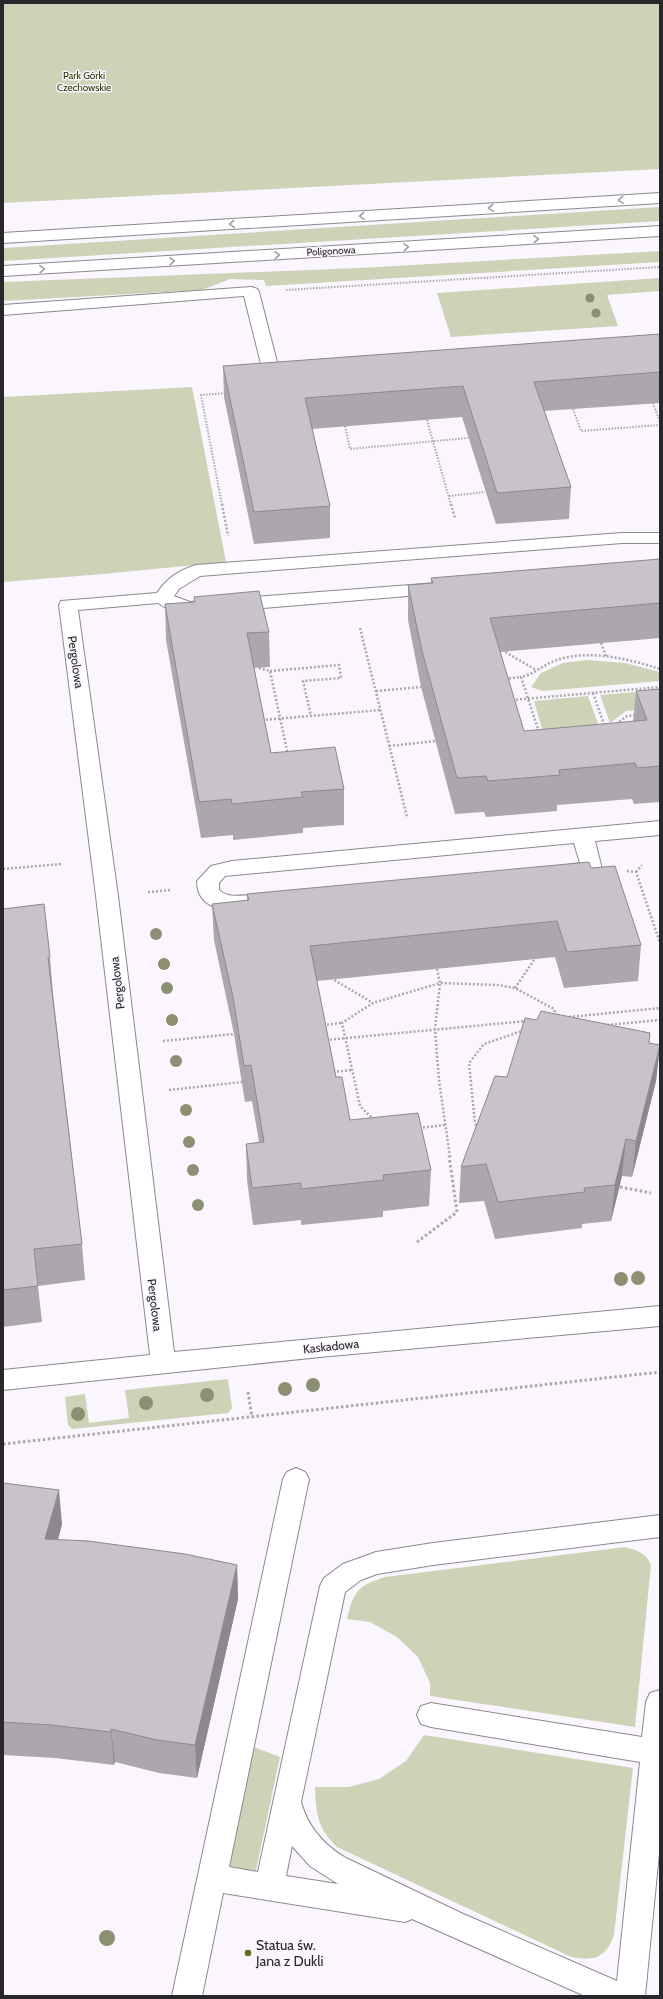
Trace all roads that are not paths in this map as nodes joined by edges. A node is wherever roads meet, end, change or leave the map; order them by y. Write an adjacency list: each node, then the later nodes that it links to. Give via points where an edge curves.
1 (660, 198): 3 (street, one-way to 3)
2 (660, 231): 4 (street, Poligonowa, one-way to 2)
3 (3, 238)
4 (3, 272)
5 (3, 310): 6 (street, via 251,292 272,376)
6 (302, 374)
7 (660, 538): 9 (street, via 622,538 196,571 174,583)
8 (455, 587): 9 (street, via 190,608 181,607)
9 (164, 598): 15 (street, Pergolowa, via 68,605 107,896)
10 (660, 828): 11 (street)
11 (583, 836): 12 (street, via 592,869); 13 (street, via 232,868 218,871 208,881 208,892 223,902 232,904)
12 (545, 874)
13 (271, 900)
14 (660, 1316): 15 (street, Kaskadowa)
15 (163, 1362): 16 (street, Kaskadowa)
16 (3, 1380)
17 (296, 1479): 23 (street)
18 (660, 1526): 22 (street, via 376,1563 352,1572 333,1586)
19 (660, 1702): 21 (street)
20 (431, 1715): 21 (street)
21 (655, 1752): 28 (street)
22 (287, 1801): 24 (street); 25 (street, via 291,1821 312,1849 329,1863)
23 (212, 1878): 24 (street); 26 (street)
24 (269, 1886): 25 (street)
25 (428, 1912): 27 (street)
26 (187, 1996)
27 (618, 1996)
28 (630, 1996)

